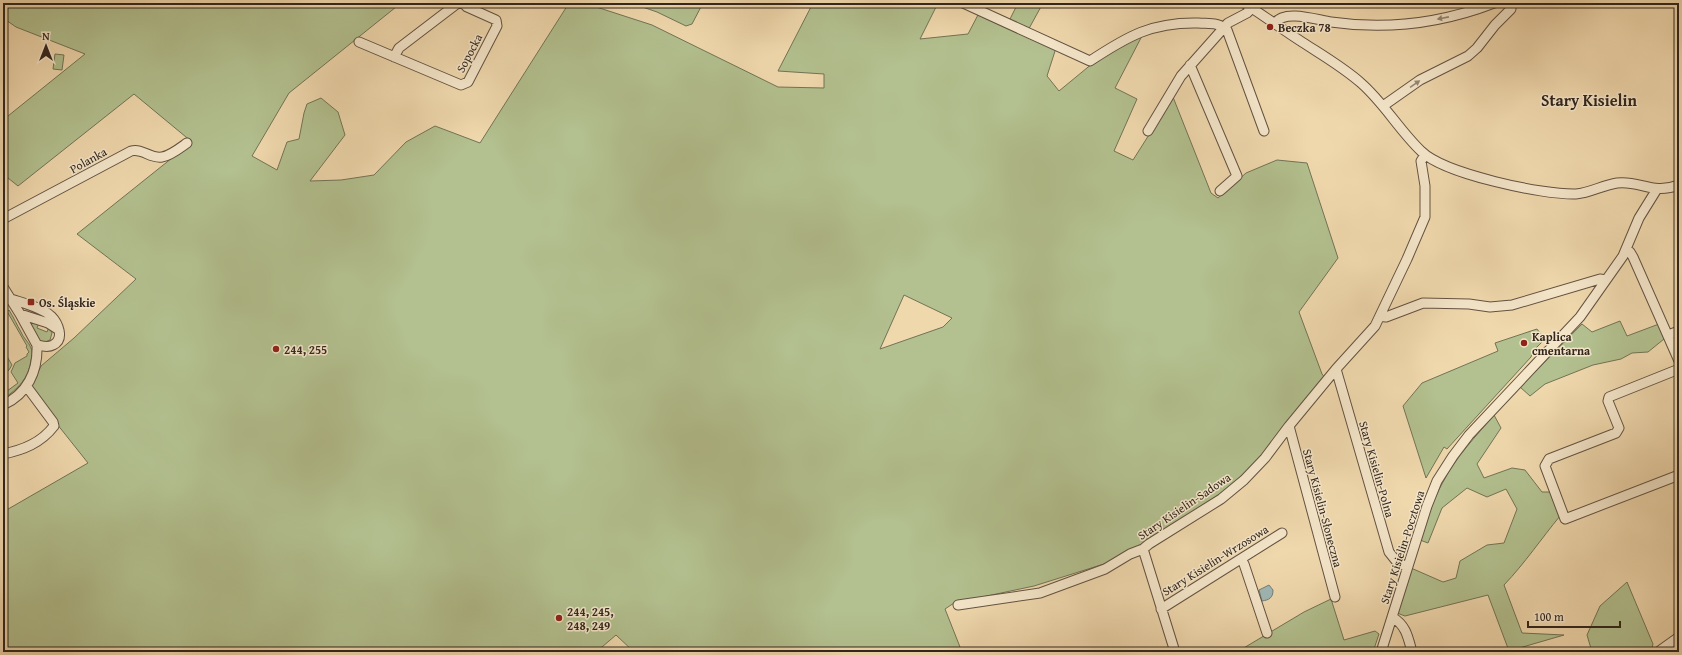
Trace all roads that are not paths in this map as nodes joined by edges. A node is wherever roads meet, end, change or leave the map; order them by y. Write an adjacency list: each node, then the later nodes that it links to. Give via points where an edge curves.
1 (458, 3): 10 (street, via 399,48)
2 (463, 3): 10 (street, Sopocka, via 496,20 497,26 468,82 461,85)
3 (962, 3): 8 (street, via 1090,61 1127,38 1163,25 1219,24)
4 (1494, 3): 7 (street, one-way to 7, via 1452,16 1395,26 1331,22 1304,17 1285,17 1277,20)
5 (1511, 3): 12 (street, one-way to 5, via 1420,80 1468,56 1511,9)
6 (1248, 5): 7 (street); 8 (street, via 1247,13)
7 (1275, 24): 12 (street, via 1352,75)
8 (1224, 27): 11 (street); 14 (street)
9 (359, 42): 10 (street, Sopocka)
10 (394, 57)
11 (1190, 65): 13 (street); 19 (street, via 1237,176)
12 (1383, 106): 16 (street)
13 (1148, 131)
14 (1264, 131)
15 (187, 143): 20 (street, Polanka, via 162,157 141,150 131,151)
16 (1425, 155): 18 (street, via 1474,176 1545,191 1576,194 1621,183); 25 (street, Stary Kisielin-Sadowa, via 1421,161 1425,186 1425,217)
17 (1679, 184): 18 (street)
18 (1657, 189): 21 (street, Stary Kisielin-Pocztowa, via 1639,218)
19 (1220, 190)
20 (3, 219)
21 (1627, 250): 22 (street, Stary Kisielin-Pocztowa); 28 (street, via 1633,257)
22 (1606, 280): 25 (street, via 1600,279 1512,304 1490,307 1423,303 1386,317); 41 (street, Stary Kisielin-Pocztowa, via 1580,317 1474,430 1453,456 1426,506)
23 (3, 287): 24 (street)
24 (16, 307): 26 (street); 26 (street, via 46,313); 29 (street)
25 (1380, 316): 32 (street, Stary Kisielin-Sadowa, via 1375,326)
26 (60, 330): 29 (street, via 53,345)
27 (1679, 331): 28 (street)
28 (1668, 336): 30 (street)
29 (37, 345): 33 (street, via 35,369)
30 (1679, 361)
31 (1679, 368): 37 (street, via 1609,397 1608,401 1618,428 1616,433 1548,459 1545,466 1565,519)
32 (1336, 369): 35 (street, Stary Kisielin-Sadowa); 41 (street, Stary Kisielin-Polna, via 1389,552 1397,562)
33 (27, 387): 34 (street, via 12,401); 36 (street, via 54,426 34,444 16,452)
34 (3, 405)
35 (1289, 426): 39 (street, Stary Kisielin-Sadowa, via 1265,458 1235,487); 42 (street, Stary Kisielin-Słoneczna)
36 (3, 454)
37 (1679, 474)
38 (1282, 532): 40 (street, Stary Kisielin-Wrzosowa)
39 (1143, 549): 43 (street, Stary Kisielin-Sadowa, via 1105,569 1040,593); 44 (street)
40 (1241, 559): 44 (street, Stary Kisielin-Wrzosowa); 46 (street)
41 (1407, 567): 45 (street, Stary Kisielin-Pocztowa)
42 (1335, 597)
43 (958, 605)
44 (1161, 609): 48 (street)
45 (1392, 618): 49 (street, Stary Kisielin-Pocztowa); 50 (street, via 1405,628)
46 (1267, 633)
47 (1679, 636): 51 (street)
48 (1175, 652)
49 (1381, 652)
50 (1412, 652)
51 (1658, 652)

